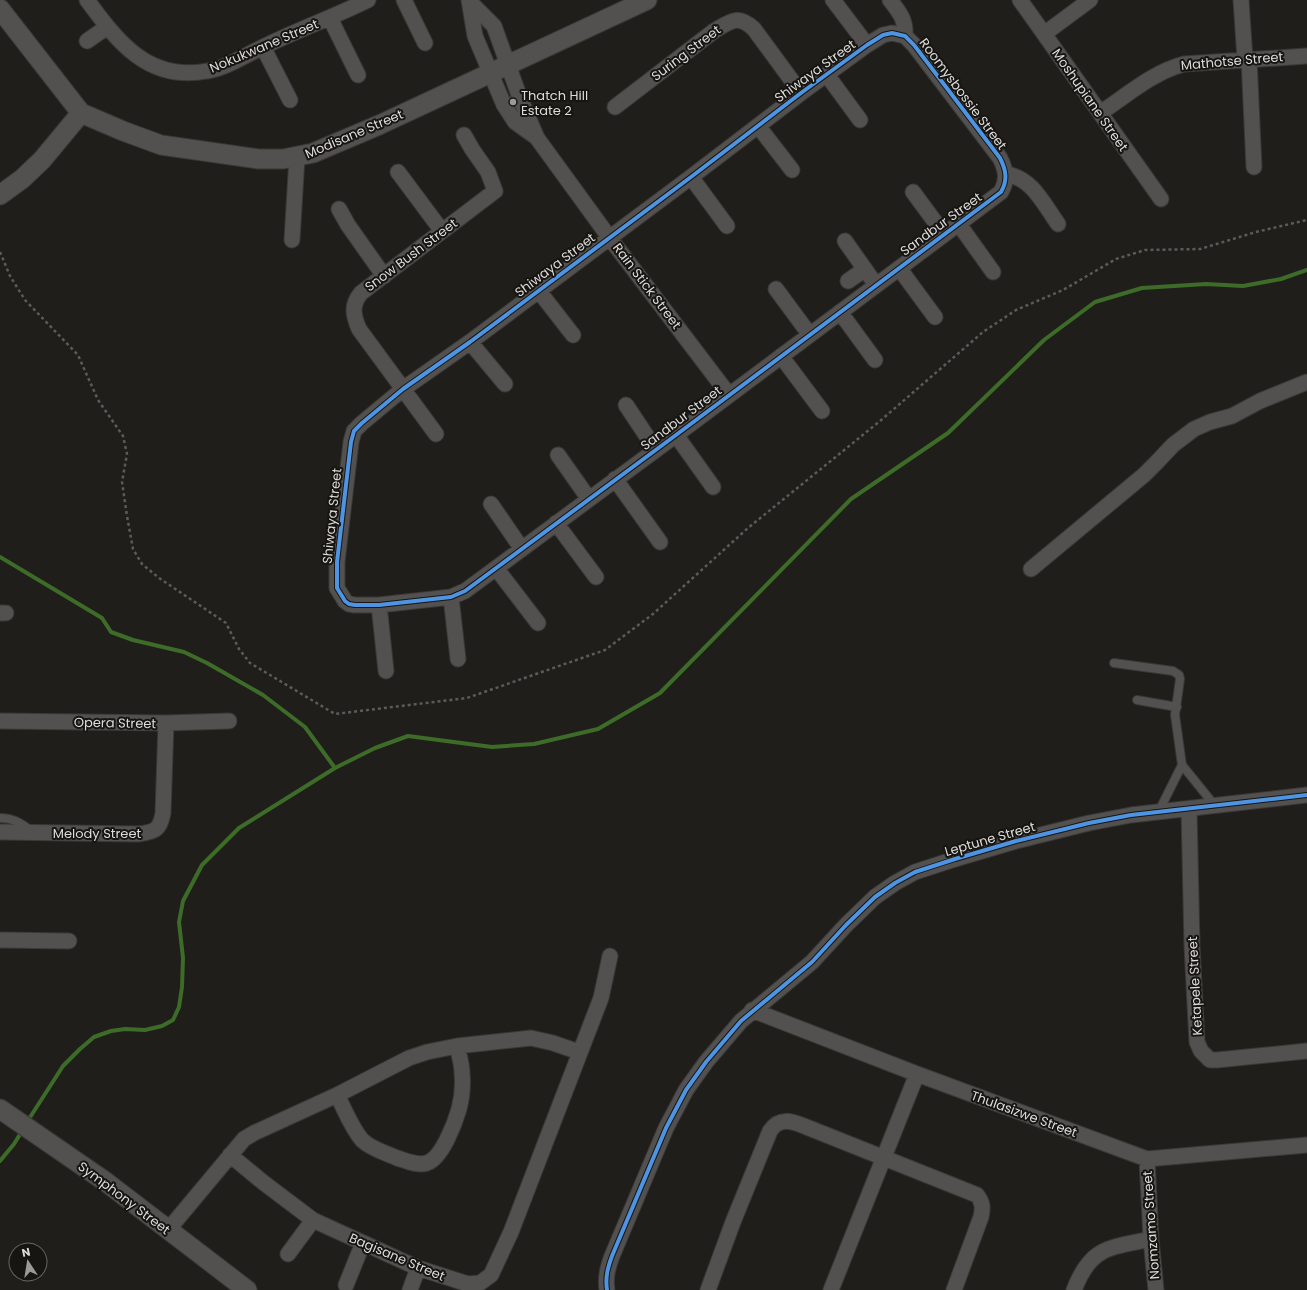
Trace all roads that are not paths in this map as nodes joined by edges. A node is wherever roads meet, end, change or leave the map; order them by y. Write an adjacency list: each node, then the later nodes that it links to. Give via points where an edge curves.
1 (87, 0): 13 (street, Nokukwane Street)
2 (368, 0): 12 (street, Nokukwane Street)
3 (404, 0): 17 (street)
4 (647, 0): 22 (street, Modisane Street)
5 (833, 0): 18 (street, Shiwaya Street)
6 (890, 0): 15 (street, Roomysbossie Street, via 904,22)
7 (1020, 0): 14 (street, Moshupiane Street)
8 (1090, 0): 14 (street)
9 (1241, 0): 21 (street)
10 (470, 1): 22 (street, Rain Stick Street, via 494,26); 23 (street, Rain Stick Street, via 475,36)
11 (0, 9): 29 (street, Modisane Street)
12 (330, 18): 19 (street, Nokukwane Street); 24 (street)
13 (107, 27): 16 (street); 19 (street, Nokukwane Street, via 145,61 156,67 188,73 222,67)
14 (1044, 34): 30 (street, Moshupiane Street)
15 (903, 36): 18 (street, Shiwaya Street, via 892,33 883,35); 39 (street, Roomysbossie Street, via 914,45 1000,158)
16 (87, 41)
17 (424, 43)
18 (867, 45): 25 (street, Shiwaya Street)
19 (263, 47): 27 (street)
20 (1307, 56): 21 (street, Mathotse Street)
21 (1247, 59): 30 (street, Mathotse Street, via 1171,67); 36 (street)
22 (509, 65): 23 (street, Modisane Street); 34 (street, Rain Stick Street)
23 (491, 73): 34 (street, Rain Stick Street, via 511,117); 35 (street, Modisane Street, via 313,154)
24 (358, 75)
25 (827, 75): 26 (street, Shiwaya Street); 31 (street)
26 (801, 93): 28 (street, Suring Street, via 754,29 747,23 736,20 714,31); 32 (street, Shiwaya Street)
27 (290, 100)
28 (615, 107)
29 (81, 113): 35 (street, Modisane Street, via 161,145 258,159); 42 (street, via 42,160)
30 (1100, 113): 43 (street, Moshupiane Street)
31 (860, 120)
32 (758, 126): 37 (street); 40 (street, Shiwaya Street)
33 (464, 135): 48 (street, Snow Bush Street, via 488,172 495,191)
34 (537, 138): 50 (street, Rain Stick Street)
35 (297, 157): 51 (street)
36 (1254, 167)
37 (792, 170)
38 (398, 172): 48 (street)
39 (1005, 172): 45 (street, Sandbur Street, via 1006,180 1001,192); 46 (street, via 1027,182)
40 (691, 177): 47 (street); 50 (street, Shiwaya Street)
41 (913, 192): 49 (street)
42 (0, 195)
43 (1161, 199)
44 (339, 209): 56 (street, via 348,226)
45 (958, 223): 49 (street, Sandbur Street); 55 (street)
46 (1058, 224)
47 (728, 226)
48 (442, 231): 56 (street, Snow Bush Street)
49 (944, 234): 53 (street, Sandbur Street)
50 (609, 237): 60 (street, Shiwaya Street); 71 (street, Rain Stick Street)
51 (292, 240)
52 (845, 241): 54 (street)
53 (899, 268): 58 (street, Sandbur Street); 62 (street)
54 (865, 269): 57 (street); 58 (street)
55 (993, 272)
56 (384, 276): 70 (street, Snow Bush Street, via 357,297 354,314 359,329)
57 (848, 281)
58 (876, 285): 61 (street, Sandbur Street)
59 (776, 289): 64 (street)
60 (538, 290): 63 (street); 65 (street, Shiwaya Street)
61 (840, 312): 64 (street, Sandbur Street); 67 (street)
62 (935, 317)
63 (573, 335)
64 (810, 335): 66 (street, Sandbur Street)
65 (470, 342): 69 (street); 70 (street, Shiwaya Street)
66 (781, 356): 71 (street, Sandbur Street); 73 (street)
67 (875, 360)
68 (1307, 382): 86 (street, via 1232,416 1194,429 1173,445 1144,475)
69 (505, 384)
70 (403, 389): 74 (street, Snow Bush Street); 88 (street, Shiwaya Street, via 354,431)
71 (729, 395): 75 (street, Sandbur Street)
72 (626, 405): 76 (street)
73 (822, 411)
74 (436, 434)
75 (676, 435): 76 (street, Sandbur Street); 79 (street)
76 (656, 450): 78 (street, Sandbur Street)
77 (558, 455): 80 (street)
78 (616, 479): 80 (street, Sandbur Street); 83 (street)
79 (713, 487)
80 (589, 499): 82 (street, Sandbur Street)
81 (491, 504): 84 (street)
82 (556, 523): 84 (street, Sandbur Street); 87 (street)
83 (660, 542)
84 (522, 549): 85 (street, Sandbur Street)
85 (496, 568): 89 (street, Sandbur Street, via 465,591); 91 (street)
86 (1031, 569)
87 (596, 577)
88 (336, 588): 90 (street, Sandbur Street, via 348,604)
89 (451, 597): 90 (street, Sandbur Street); 92 (street)
90 (379, 605): 94 (street)
91 (538, 623)
92 (458, 659)
93 (1114, 663): 96 (lane, via 1173,670 1180,679)
94 (386, 671)
95 (1137, 700): 96 (lane)
96 (1176, 707): 100 (lane)
97 (0, 721): 99 (street, Opera Street)
98 (229, 721): 99 (street, Opera Street)
99 (166, 723): 107 (street, Melody Street, via 163,813 162,821 156,830 138,834)
100 (1182, 765): 102 (lane); 104 (lane)
101 (1307, 795): 102 (street, Leptune Street)
102 (1216, 807): 103 (street, Leptune Street)
103 (1189, 810): 104 (street, Leptune Street); 113 (street, Ketapele Street, via 1192,946 1198,1042 1201,1051 1210,1060 1217,1060)
104 (1158, 812): 111 (street, Leptune Street, via 1111,818 1067,828 915,872 875,897 812,962)
105 (0, 818): 107 (lane, via 17,821)
106 (0, 832): 107 (street, Melody Street)
107 (33, 832)
108 (0, 940): 109 (street)
109 (69, 941)
110 (610, 956): 114 (street, Bagisane Street, via 601,998)
111 (752, 1010): 115 (street, Thulasizwe Street); 132 (street, Leptune Street, via 740,1020 706,1062 686,1090 666,1128 607,1269)
112 (457, 1046): 114 (street, via 532,1038); 116 (street, via 410,1058); 116 (street, via 463,1084 459,1108 442,1150 432,1161 418,1164 408,1162 366,1143 355,1129)
113 (1307, 1051)
114 (579, 1052): 129 (street, Bagisane Street, via 501,1254 491,1275)
115 (917, 1074): 120 (street); 121 (street, Thulasizwe Street)
116 (337, 1095): 119 (street, via 254,1133 244,1139)
117 (0, 1109): 123 (street, Symphony Street, via 106,1182)
118 (1307, 1145): 121 (street, Thulasizwe Street)
119 (230, 1155): 122 (street, Bagisane Street); 123 (street)
120 (885, 1157): 133 (street, via 794,1122 783,1121 774,1125 733,1222); 134 (street); 135 (street, via 977,1196 981,1202 981,1217)
121 (1147, 1159): 124 (street, Nomzamo Street)
122 (313, 1220): 125 (street, Bagisane Street); 126 (street)
123 (168, 1230): 130 (street, Symphony Street)
124 (1151, 1239): 136 (street, via 1107,1248 1100,1252 1081,1273); 137 (street, Nomzamo Street)
125 (363, 1243): 127 (street, Bagisane Street); 128 (street)
126 (288, 1254)
127 (418, 1268): 129 (street, Bagisane Street); 131 (street)
128 (346, 1285)
129 (471, 1287)
130 (247, 1290)
131 (410, 1290)
132 (607, 1290)
133 (708, 1290)
134 (831, 1290)
135 (954, 1290)
136 (1074, 1290)
137 (1156, 1290)

